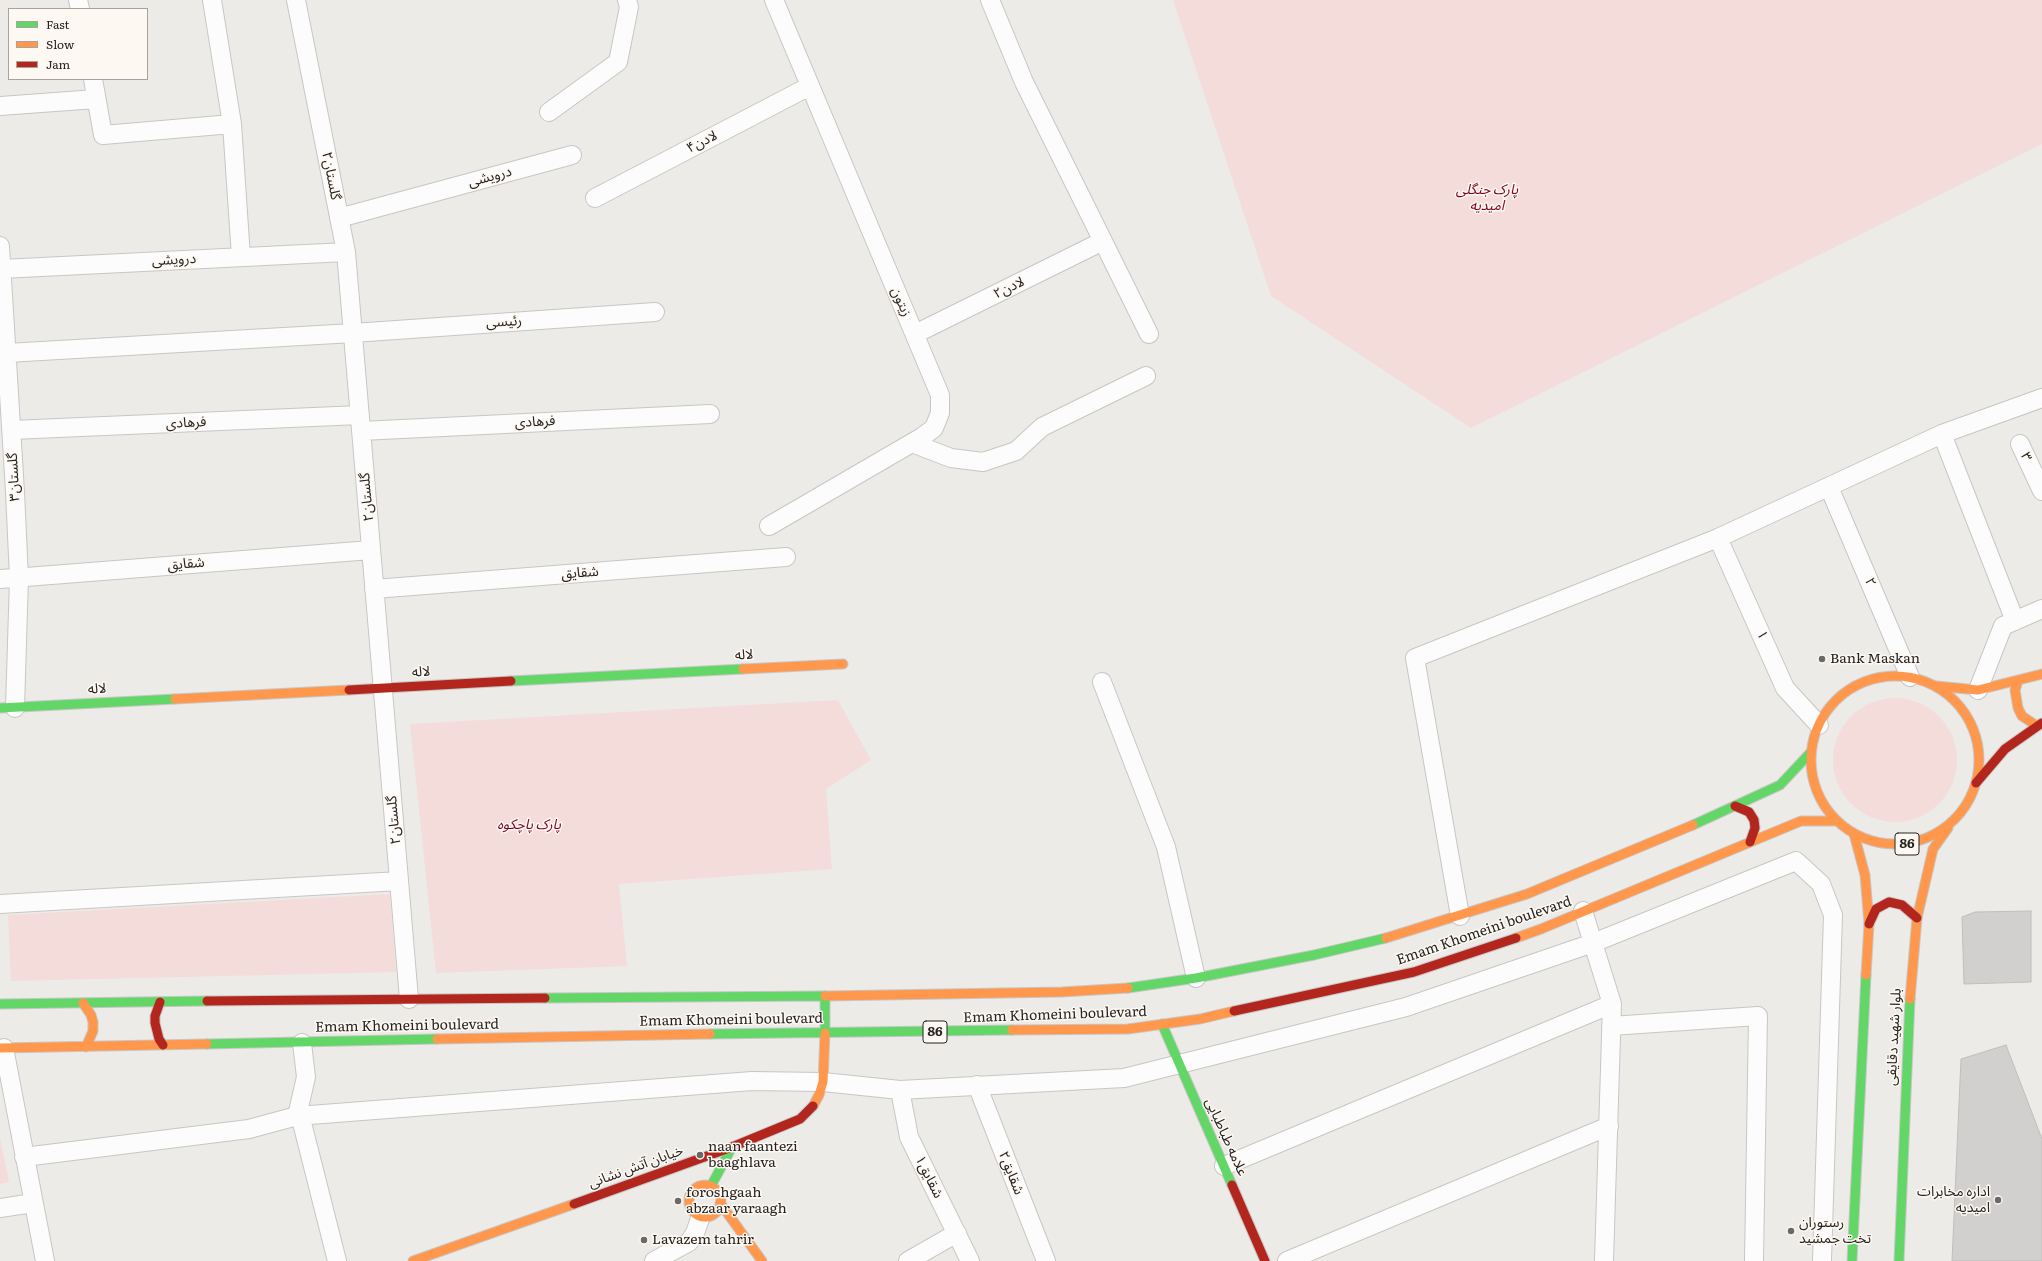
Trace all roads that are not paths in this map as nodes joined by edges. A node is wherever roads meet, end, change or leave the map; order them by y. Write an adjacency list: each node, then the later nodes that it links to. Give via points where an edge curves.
1 (212, 0): 11 (street)
2 (296, 0): 14 (street, گلستان۲)
3 (627, 0): 10 (street, via 618,62)
4 (774, 0): 7 (street, زیتون)
5 (990, 0): 15 (street, via 1024,82)
6 (92, 80): 8 (street)
7 (810, 86): 13 (street, لادن۴); 22 (street, زیتون)
8 (96, 99): 9 (street); 11 (street, via 103,135)
9 (0, 106)
10 (549, 112)
11 (232, 124): 18 (street)
12 (572, 155): 14 (street, درویشی)
13 (595, 198)
14 (339, 218): 17 (street, گلستان۲)
15 (1103, 241): 22 (street, لادن۲); 23 (street)
16 (0, 246): 19 (street, گلستان۳)
17 (346, 252): 18 (street, درویشی); 21 (street, گلستان۲)
18 (241, 257): 19 (street, درویشی)
19 (2, 269): 24 (street, گلستان۳)
20 (655, 312): 21 (street, رئیسی)
21 (353, 333): 24 (street, رئیسی); 28 (street, گلستان۲)
22 (915, 334): 31 (street, زیتون, via 940,395 940,413 934,428)
23 (1149, 334)
24 (7, 353): 29 (street, گلستان۳)
25 (1146, 376): 31 (street, via 1042,427 1016,451 983,462 951,458)
26 (2042, 398): 30 (street)
27 (710, 414): 28 (street, فرهادی)
28 (360, 423): 29 (street, فرهادی); 37 (street, گلستان۲)
29 (12, 430): 39 (street, گلستان۳)
30 (1942, 434): 33 (street); 43 (street)
31 (912, 442): 35 (street, زیتون)
32 (2020, 444): 34 (street, ۳)
33 (1829, 487): 36 (street); 46 (street, ۲)
34 (2042, 491)
35 (769, 526)
36 (1718, 538): 53 (street, ۱, via 1785,688); 65 (street, via 1415,658)
37 (371, 550): 39 (street, شقایق); 41 (street, گلستان۲)
38 (786, 557): 41 (street, شقایق)
39 (19, 578): 40 (street, شقایق); 52 (street, گلستان۳)
40 (0, 579)
41 (374, 589): 50 (street, گلستان۲)
42 (2042, 609): 43 (street)
43 (2014, 621): 51 (street, via 2003,626)
44 (843, 664): 50 (main road, لاله)
45 (2042, 674): 47 (main road, 86)
46 (1910, 677): 49 (main road, 86); 53 (main road, 86, via 1883,676 1856,685 1834,702)
47 (2018, 681): 51 (main road, 86); 54 (main road, via 2015,690 2018,708 2022,716)
48 (1102, 682): 69 (street, via 1166,847)
49 (1936, 686): 51 (main road, 86); 56 (main road, 86, via 1958,704 1973,728 1979,755)
50 (384, 688): 52 (main road, لاله); 62 (street, گلستان۲)
51 (1978, 690)
52 (8, 708)
53 (1818, 725): 55 (main road, 86)
54 (2039, 725): 56 (main road, 86, via 2004,749)
55 (1811, 752): 57 (main road, Emam Khomeini boulevard / 86, via 1780,785); 58 (main road, 86, via 1812,777 1821,801)
56 (1976, 783): 59 (main road, 86, via 1966,805)
57 (1735, 806): 61 (main road, via 1749,812 1754,820 1755,828); 65 (main road, Emam Khomeini boulevard / 86, via 1527,894)
58 (1836, 821): 60 (main road, 86); 61 (main road, Emam Khomeini boulevard / 86, via 1801,821)
59 (1952, 823): 60 (main road, 86, via 1930,837 1905,844 1878,843); 66 (main road, بلوار شهید دقایقی, via 1933,849)
60 (1854, 834): 67 (main road, via 1866,875)
61 (1750, 842): 64 (main road, Emam Khomeini boulevard / 86)
62 (399, 881): 63 (street); 71 (street, گلستان۲)
63 (0, 904)
64 (1583, 912): 68 (street); 76 (main road, Emam Khomeini boulevard / 86, via 1414,972 1200,1019)
65 (1460, 916): 69 (main road, Emam Khomeini boulevard / 86, via 1403,934)
66 (1916, 918): 67 (main road, via 1902,905 1888,902 1876,909); 114 (main road, بلوار شهید دقایقی, via 1908,1017)
67 (1869, 924): 113 (main road)
68 (1593, 943): 75 (street); 83 (street, via 1406,1007); 112 (street, via 1796,861 1821,884 1833,915)
69 (1196, 978): 70 (main road, Emam Khomeini boulevard / 86, via 1123,989 1062,992)
70 (825, 996): 71 (main road, Emam Khomeini boulevard / 86); 78 (main road, خیابان آتش نشانی)
71 (409, 999): 72 (main road, Emam Khomeini boulevard / 86)
72 (160, 1002): 73 (main road, Emam Khomeini boulevard / 86); 80 (main road, via 155,1023)
73 (83, 1003): 74 (main road, Emam Khomeini boulevard / 86); 81 (main road, via 88,1008 93,1022 93,1031)
74 (0, 1004)
75 (1612, 1004): 77 (street); 91 (street)
76 (1162, 1024): 78 (main road, Emam Khomeini boulevard / 86, via 1128,1029 1063,1031); 83 (main road, علامه طباطبایی)
77 (1611, 1026): 88 (street); 111 (street, via 1758,1016)
78 (825, 1033): 79 (main road, Emam Khomeini boulevard / 86); 84 (main road, خیابان آتش نشانی)
79 (302, 1043): 80 (main road, Emam Khomeini boulevard / 86); 87 (street, via 306,1077)
80 (163, 1045): 81 (main road, Emam Khomeini boulevard / 86)
81 (86, 1046): 82 (main road, Emam Khomeini boulevard / 86)
82 (2, 1048): 90 (street)
83 (1178, 1065): 85 (street, via 1124,1078); 91 (main road, علامه طباطبایی)
84 (823, 1082): 86 (street); 87 (street, via 752,1082); 89 (main road, خیابان آتش نشانی, via 810,1110 800,1119)
85 (976, 1085): 86 (street); 107 (street, شقایق۲)
86 (900, 1090): 99 (street, شقایق۱, via 909,1137)
87 (299, 1116): 90 (street, via 249,1129); 101 (street)
88 (1609, 1126): 109 (street); 110 (street)
89 (732, 1147): 92 (main road, خیابان آتش نشانی); 94 (main road)
90 (24, 1157): 95 (street)
91 (1224, 1166): 108 (main road, علامه طباطبایی)
92 (653, 1176): 93 (main road); 102 (main road, خیابان آتش نشانی)
93 (666, 1181)
94 (711, 1186): 96 (main road, via 719,1193); 98 (main road, via 701,1185 689,1190 690,1206)
95 (33, 1203): 97 (street); 100 (street)
96 (720, 1203): 98 (main road, via 719,1208 711,1215); 104 (main road)
97 (0, 1208)
98 (701, 1216): 103 (street, via 689,1242)
99 (957, 1233): 105 (street); 106 (street, شقایق۱)
100 (45, 1261)
101 (337, 1261)
102 (413, 1261)
103 (654, 1261)
104 (762, 1261)
105 (908, 1261)
106 (970, 1261)
107 (1046, 1261)
108 (1265, 1261)
109 (1286, 1261)
110 (1604, 1261)
111 (1754, 1261)
112 (1822, 1261)
113 (1852, 1261)
114 (1899, 1261)

